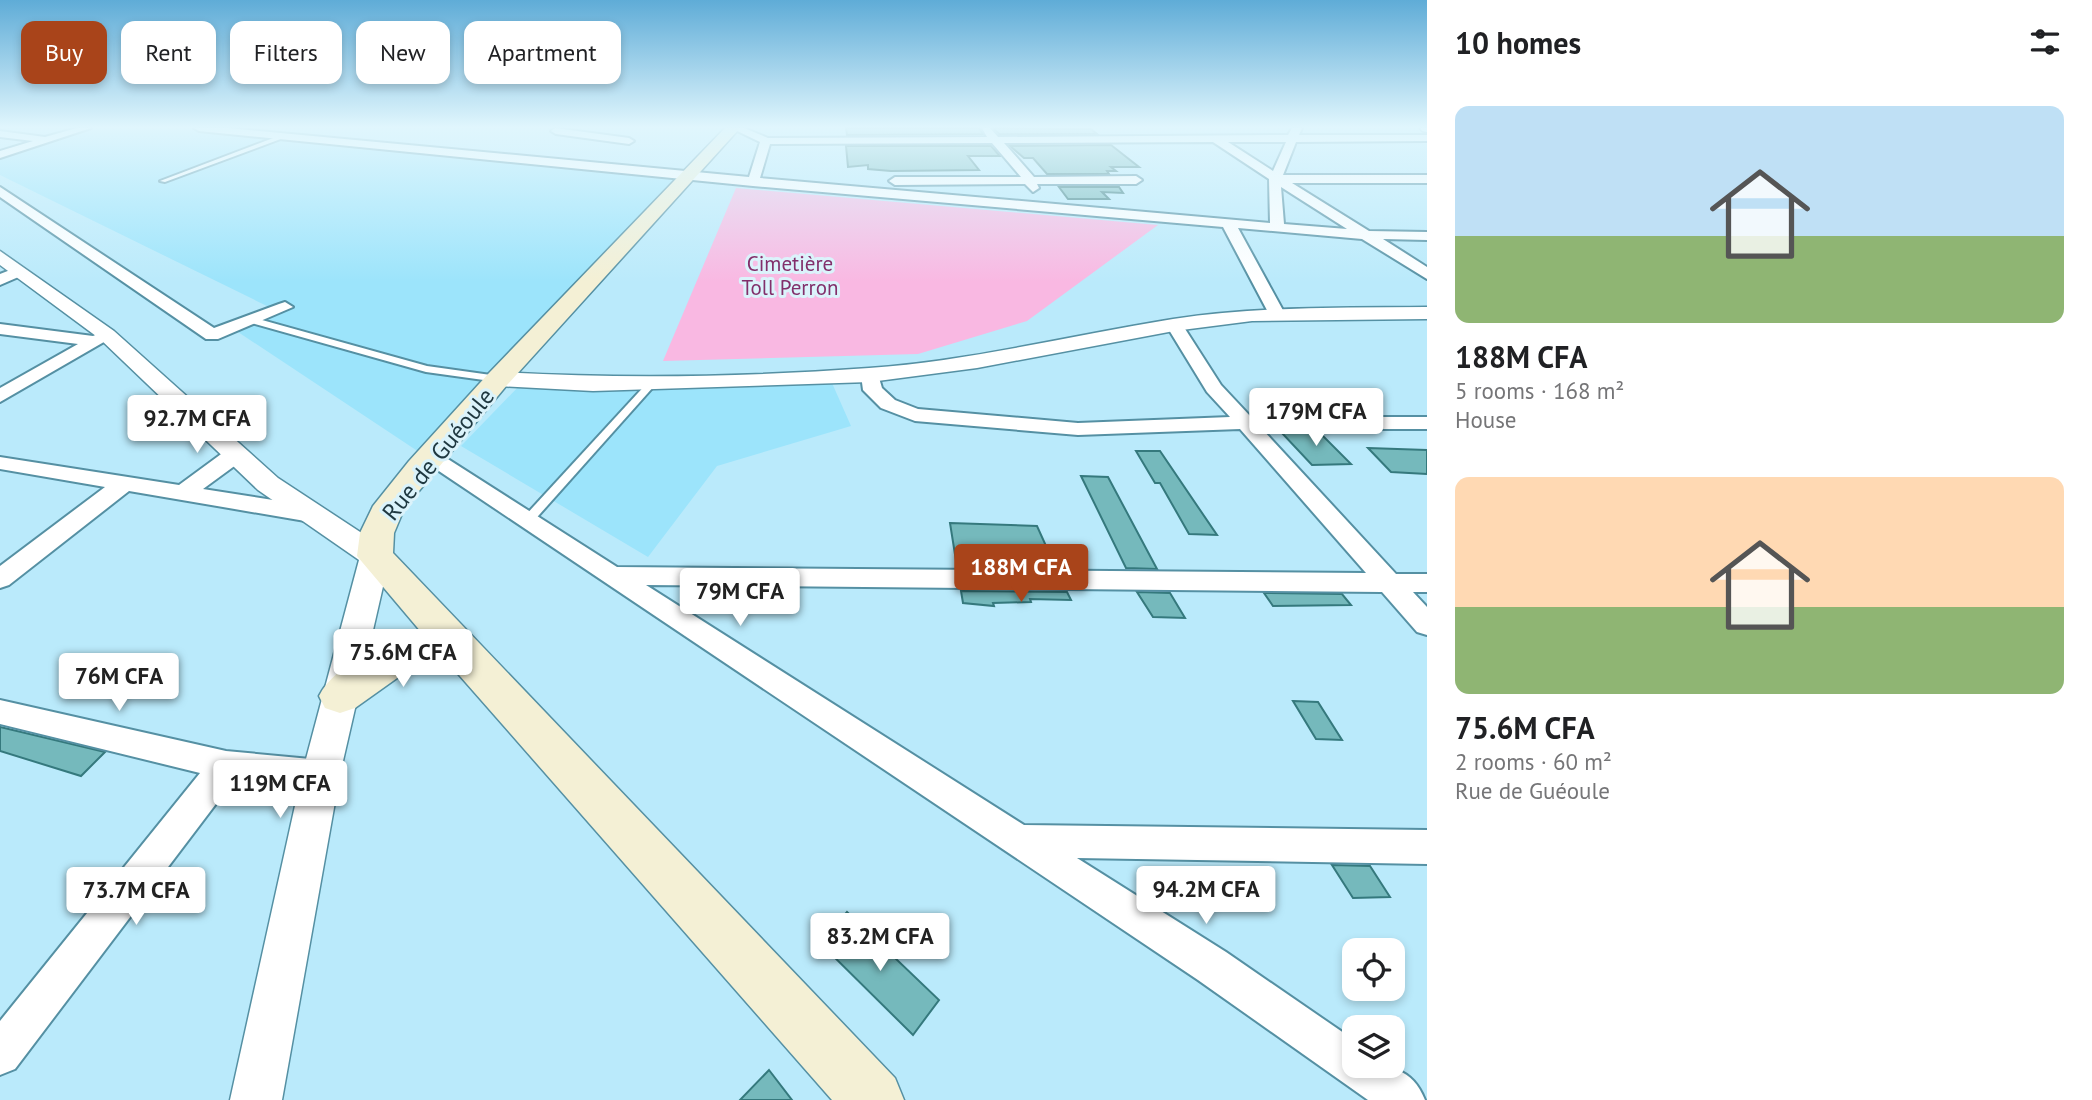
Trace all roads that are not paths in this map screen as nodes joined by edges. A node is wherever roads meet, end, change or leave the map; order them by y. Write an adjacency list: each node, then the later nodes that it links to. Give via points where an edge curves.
1 (167, 179): 9 (lane)
2 (685, 179): 28 (main road, Rue de Guéoule)
3 (729, 179): 10 (street)
4 (999, 179): 10 (street)
5 (1030, 179): 12 (street)
6 (1065, 179): 8 (street)
7 (1275, 179): 14 (street); 15 (street)
8 (1136, 180)
9 (163, 181)
10 (753, 182): 12 (street)
11 (0, 191): 23 (street, via 212,335)
12 (1042, 208): 13 (street)
13 (1228, 223): 14 (street); 22 (street)
14 (1276, 226): 15 (street)
15 (1366, 235): 16 (street); 18 (street)
16 (1427, 236)
17 (0, 256): 19 (street)
18 (1427, 274)
19 (9, 276): 26 (street)
20 (285, 307): 23 (street)
21 (1427, 313): 22 (street)
22 (1277, 314): 24 (street)
23 (251, 320): 28 (lane, via 426,369)
24 (1174, 325): 27 (street, via 977,361); 31 (street, via 1214,388)
25 (0, 328): 26 (street)
26 (100, 338): 30 (street); 33 (street)
27 (870, 375): 29 (street); 31 (street, via 873,390 888,404 915,415 1078,429)
28 (499, 379): 29 (street); 34 (main road, Rue de Guéoule)
29 (652, 383): 39 (lane)
30 (0, 396)
31 (1245, 423): 32 (street); 43 (street)
32 (1427, 423)
33 (236, 454): 37 (street); 38 (street)
34 (432, 459): 39 (street); 40 (main road, Rue de Guéoule, via 389,506 377,533)
35 (0, 463): 36 (street)
36 (126, 482): 37 (street); 42 (street)
37 (184, 492): 38 (street)
38 (311, 514): 40 (street)
39 (527, 521): 41 (street)
40 (375, 556): 46 (main road); 47 (street)
41 (615, 576): 43 (street); 51 (street)
42 (0, 579)
43 (1389, 582): 44 (street); 45 (street)
44 (1427, 583)
45 (1427, 625)
46 (454, 643): 47 (main road, via 427,645 381,666); 57 (main road)
47 (340, 696): 50 (street)
48 (0, 712): 49 (street)
49 (226, 765): 50 (street); 53 (street)
50 (321, 774): 56 (street)
51 (1021, 841): 52 (street); 54 (street)
52 (1427, 847)
53 (0, 1054)
54 (1342, 1055)
55 (1374, 1078): 58 (street)
56 (256, 1100)
57 (873, 1100)
58 (1405, 1100)

